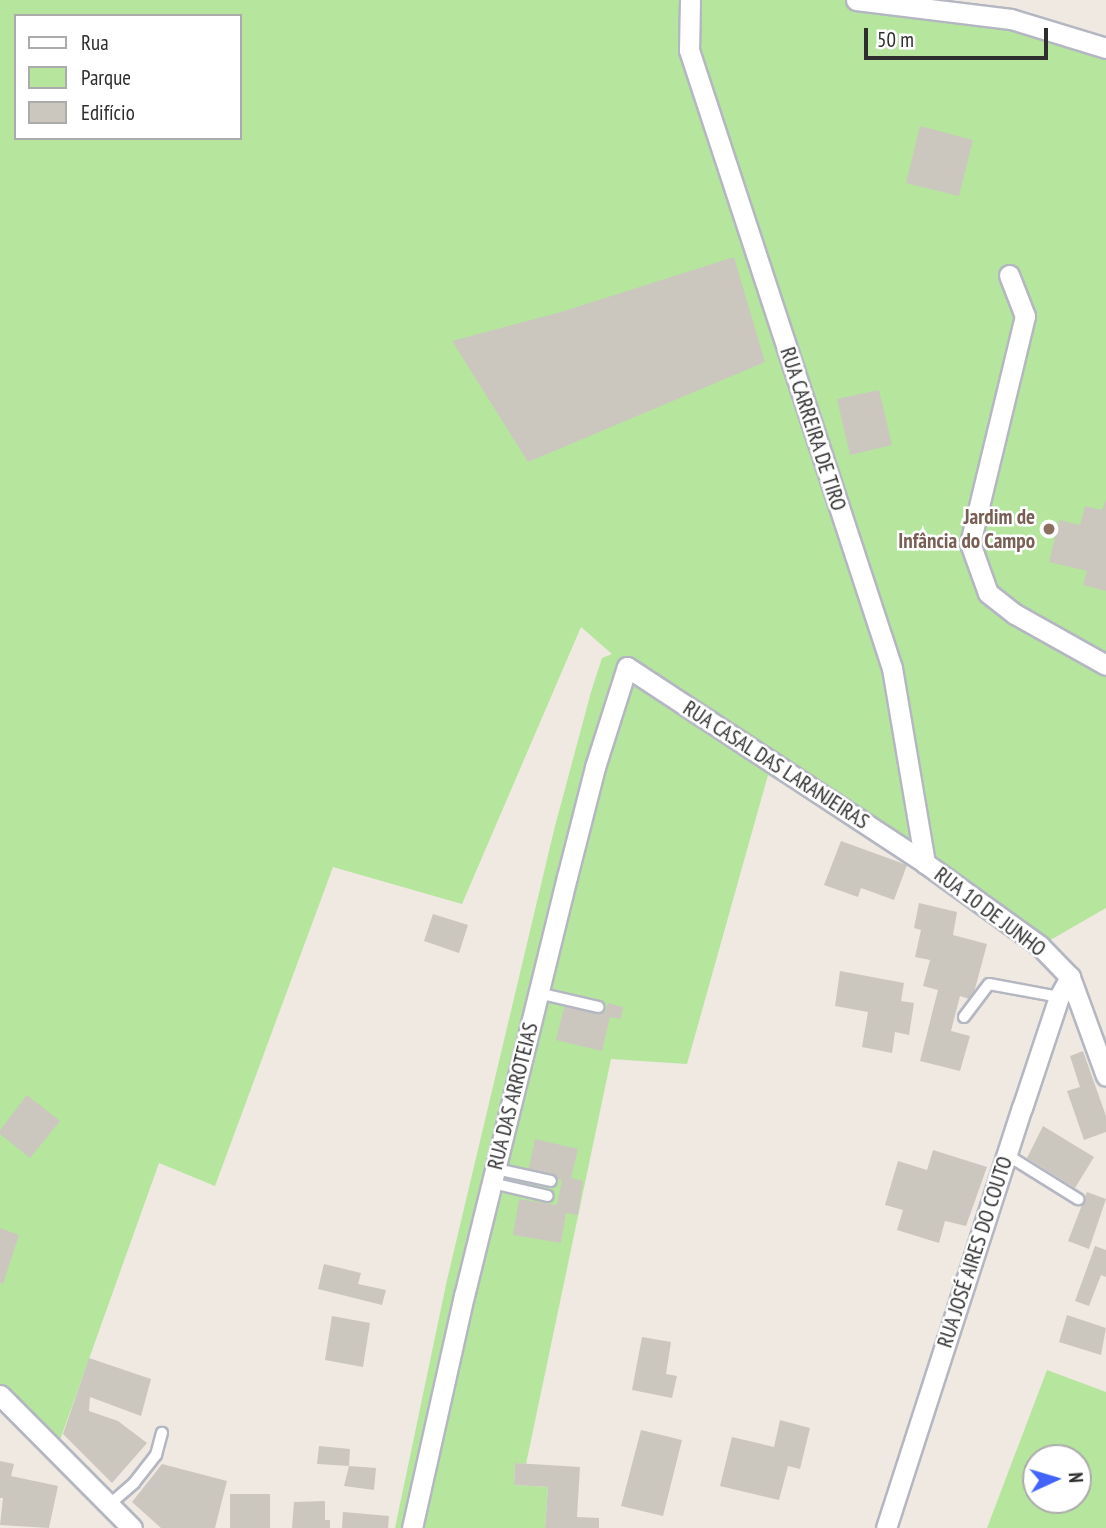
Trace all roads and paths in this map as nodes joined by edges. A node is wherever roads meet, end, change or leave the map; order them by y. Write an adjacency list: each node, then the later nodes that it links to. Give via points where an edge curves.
1 (690, 0): 7 (street, RUA CARREIRA DE TIRO, via 689,50 892,668)
2 (856, 0): 3 (street, via 1011,19)
3 (1106, 48)
4 (1009, 275): 5 (street, via 1025,316 970,543 988,593 1015,614)
5 (1106, 665)
6 (627, 667): 7 (street, RUA CASAL DAS LARANJEIRAS); 9 (street, RUA DAS ARROTEIAS, via 595,767)
7 (925, 863): 8 (street, RUA 10 DE JUNHO, via 1021,930)
8 (1070, 977): 10 (street, RUA JOSÉ AIRES DO COUTO); 13 (street, RUA 10 DE JUNHO)
9 (538, 993): 11 (lane); 15 (street, RUA DAS ARROTEIAS)
10 (1059, 997): 12 (lane, via 989,984); 14 (street, RUA JOSÉ AIRES DO COUTO)
11 (598, 1007)
12 (964, 1017)
13 (1106, 1076)
14 (1007, 1155): 18 (lane); 24 (street, RUA JOSÉ AIRES DO COUTO)
15 (494, 1176): 16 (lane); 17 (lane); 23 (street, RUA DAS ARROTEIAS)
16 (551, 1181)
17 (548, 1196)
18 (1078, 1199)
19 (0, 1395): 21 (street)
20 (162, 1433): 21 (lane, via 156,1455)
21 (110, 1504): 22 (street)
22 (132, 1528)
23 (412, 1528)
24 (886, 1528)

